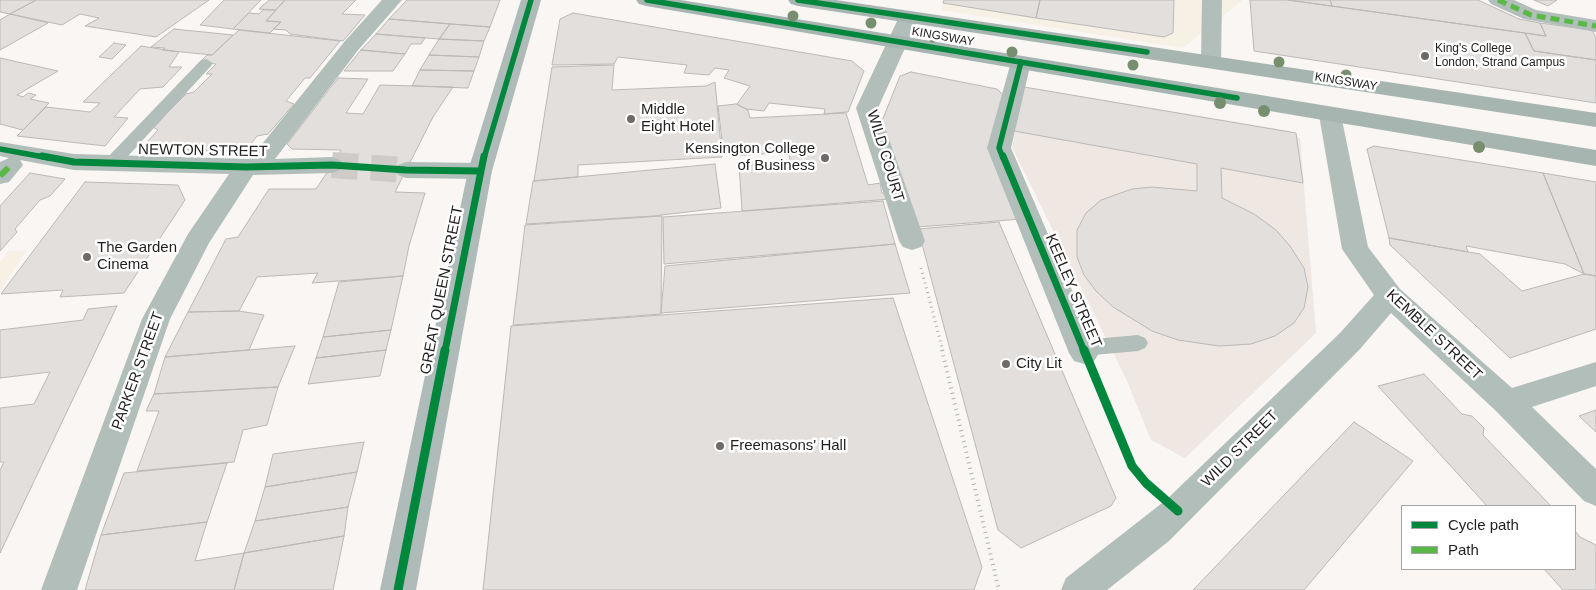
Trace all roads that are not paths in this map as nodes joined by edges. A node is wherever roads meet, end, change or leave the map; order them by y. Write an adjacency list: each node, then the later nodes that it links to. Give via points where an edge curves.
1 (392, 0): 20 (street, PARKER STREET)
2 (532, 0): 22 (main road, GREAT QUEEN STREET)
3 (646, 0): 9 (main road, KINGSWAY)
4 (798, 0): 7 (main road, KINGSWAY)
5 (1212, 0): 10 (street)
6 (1498, 0): 8 (street, via 1531,15)
7 (909, 17): 9 (street, WILD COURT); 10 (main road, KINGSWAY)
8 (1596, 26)
9 (897, 41): 11 (main road, KINGSWAY); 23 (street, WILD COURT, via 867,108)
10 (1212, 61): 14 (main road, KINGSWAY)
11 (1021, 62): 13 (main road, KINGSWAY); 15 (main road, KINGSWAY, via 1256,88); 26 (street, KEELEY STREET, via 1000,148)
12 (206, 63): 18 (lane)
13 (1330, 115): 16 (main road, KINGSWAY); 24 (street, KEMBLE STREET, via 1355,249)
14 (1596, 120)
15 (1596, 143)
16 (1596, 158)
17 (4, 163): 18 (street, NEWTON STREET)
18 (112, 163): 20 (street, NEWTON STREET)
19 (332, 165): 20 (street, NEWTON STREET)
20 (252, 166): 30 (street, PARKER STREET, via 197,240 156,319)
21 (406, 170): 22 (street)
22 (480, 170): 31 (main road, GREAT QUEEN STREET)
23 (912, 241)
24 (1390, 296): 28 (street, KEMBLE STREET); 32 (street, WILD STREET, via 1350,341 1178,511)
25 (1138, 342): 26 (lane)
26 (1083, 351)
27 (1596, 374): 28 (street)
28 (1506, 402): 29 (street, KEMBLE STREET)
29 (1596, 491)
30 (59, 590)
31 (398, 590)
32 (1079, 590)

